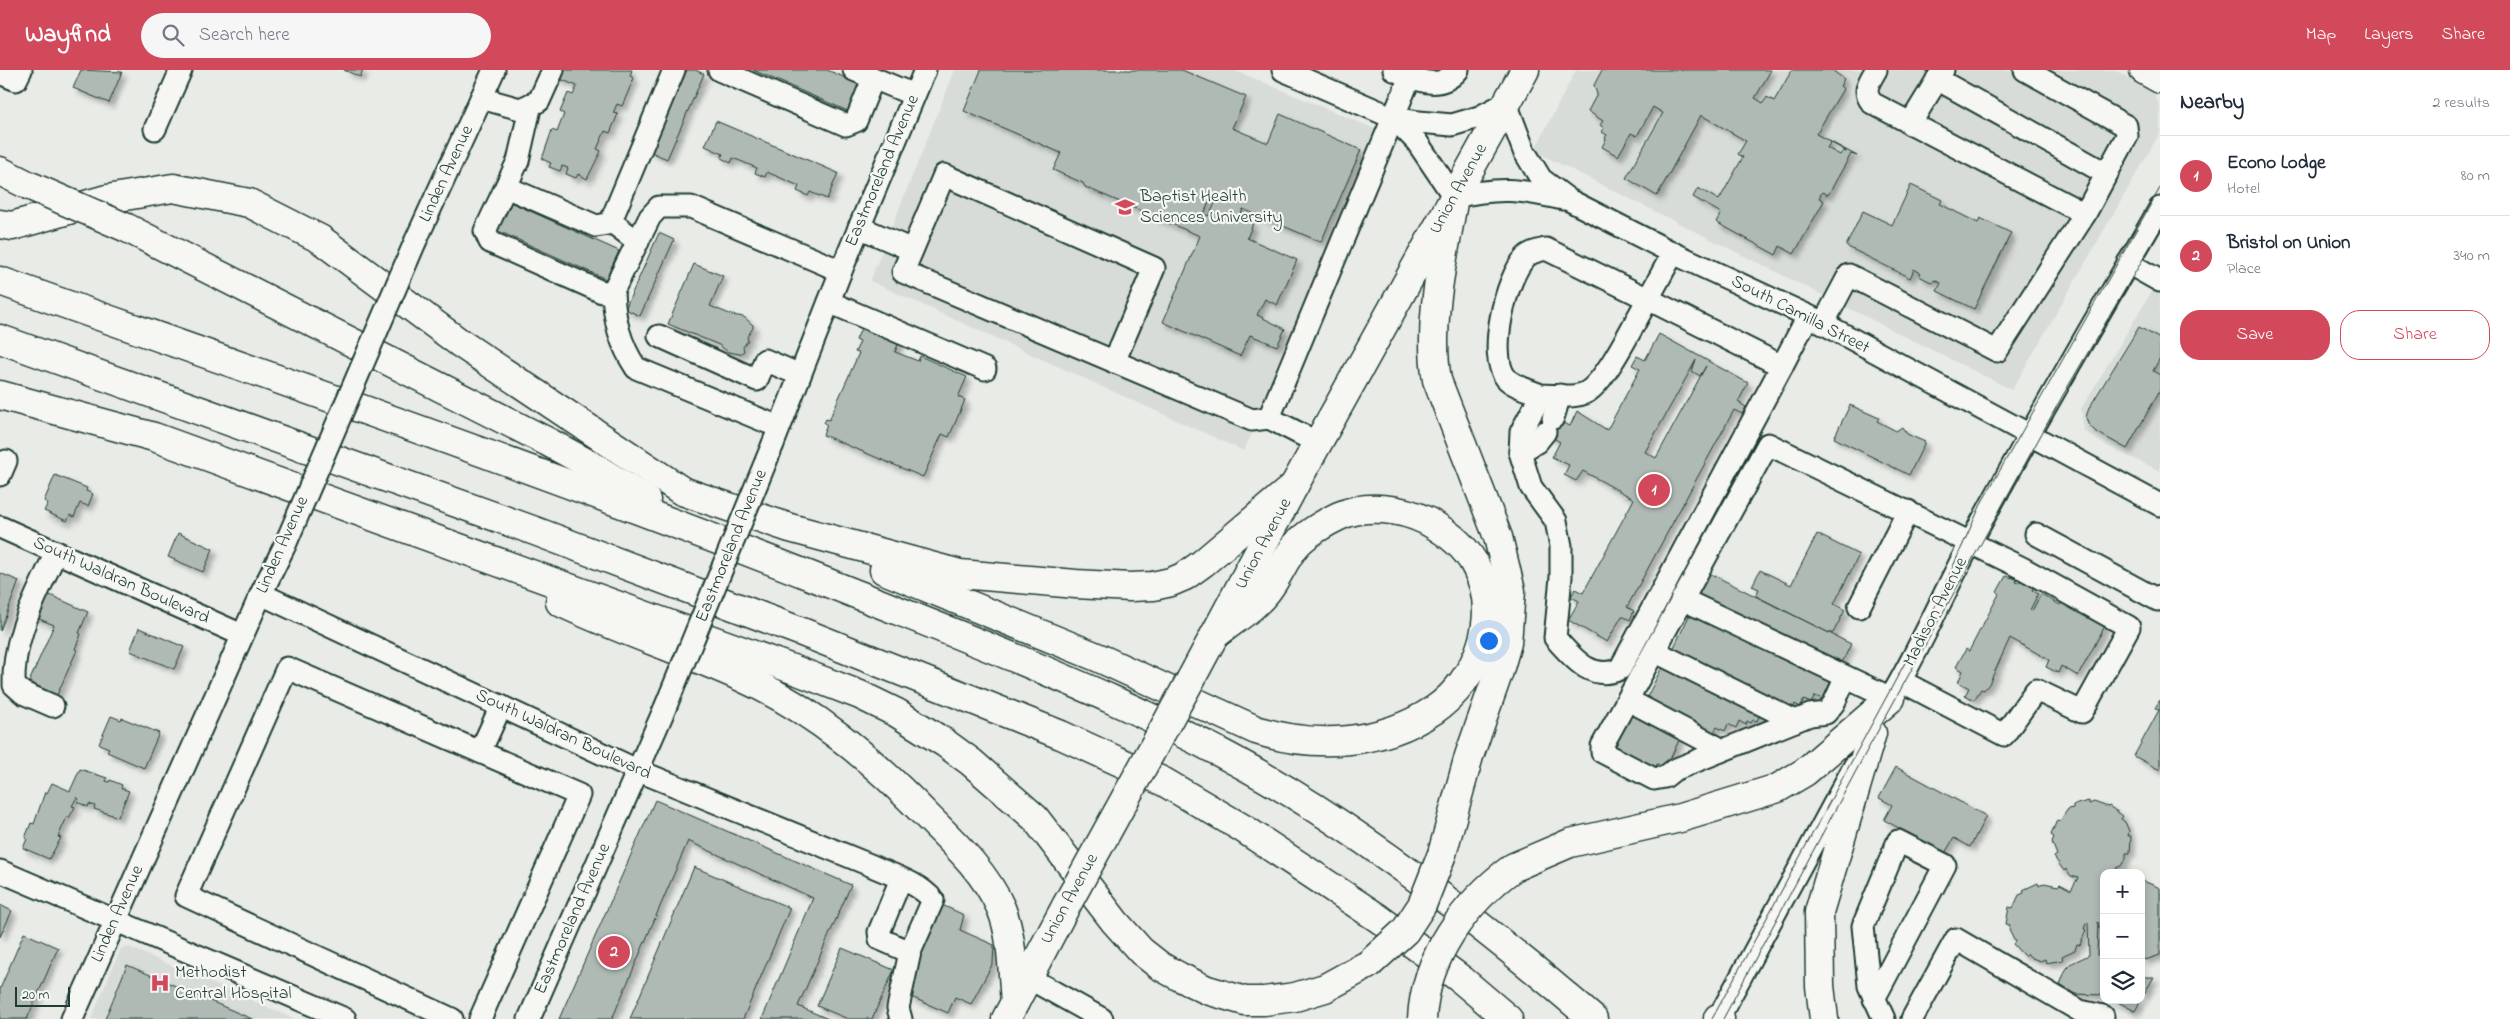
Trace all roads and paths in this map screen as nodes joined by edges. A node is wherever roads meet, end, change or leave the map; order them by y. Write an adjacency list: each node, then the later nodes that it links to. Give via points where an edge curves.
1 (21, 70): 15 (street, via 16,80)
2 (181, 70): 26 (street)
3 (494, 70): 21 (street, Linden Avenue)
4 (553, 70): 23 (street, via 539,101)
5 (674, 70): 34 (street, via 612,216)
6 (719, 70): 18 (street, via 846,125 856,121)
7 (854, 70): 18 (street)
8 (925, 70): 20 (street, Eastmoreland Avenue)
9 (1285, 70): 24 (street)
10 (1458, 70): 16 (street, via 1450,80 1435,83)
11 (1525, 70): 22 (main road, Union Avenue)
12 (1876, 70): 25 (street, via 1866,86 1867,97)
13 (2025, 70): 28 (street, via 2126,126 2127,136)
14 (2144, 70): 19 (main road)
15 (0, 73)
16 (1402, 73): 24 (street)
17 (1940, 74): 25 (street); 28 (street)
18 (874, 79): 20 (street)
19 (2160, 79)
20 (914, 95): 36 (street, Eastmoreland Avenue)
21 (482, 98): 23 (street, via 520,109); 73 (street, Linden Avenue, bridge)
22 (1506, 103): 24 (street, via 1479,117 1452,125); 30 (main road, Union Avenue); 31 (street, South Camilla Street, via 1524,151 1541,179)
23 (531, 104): 29 (street, via 518,161)
24 (1394, 118): 30 (street, via 1416,142); 58 (street)
25 (1910, 124): 33 (street)
26 (155, 129)
27 (0, 171): 66 (main road, bridge, via 127,228 596,468)
28 (2107, 174): 33 (street)
29 (506, 187): 34 (street, via 596,226); 44 (street, via 485,231 490,242 602,292)
30 (1454, 197): 31 (street, South Camilla Street, via 1515,189); 61 (main road, Union Avenue); 70 (main road, bridge, via 1433,357 1437,380 1498,538 1511,591 1506,643 1469,756 1442,854 1422,905 1405,931 1369,964 1325,988 1295,997 1245,1002 1207,990 1160,966 1141,951 1035,818 971,762 897,713 795,670)
31 (1568, 200): 39 (street, South Camilla Street)
32 (2160, 208): 40 (street, Madison Avenue)
33 (2085, 214): 47 (street, via 1997,351 1848,274)
34 (613, 223): 37 (street)
35 (0, 224): 68 (main road, via 12,226 107,199 173,188 249,203 320,239 460,343 682,491)
36 (859, 227): 38 (street); 41 (street, Eastmoreland Avenue)
37 (638, 242): 41 (street, via 650,217 659,207 691,207); 44 (street)
38 (912, 250): 52 (street, via 902,272); 52 (street, via 944,175 1154,268)
39 (1673, 253): 45 (street); 47 (street, South Camilla Street)
40 (2128, 263): 42 (street); 60 (street, Madison Avenue)
41 (841, 271): 46 (street, Eastmoreland Avenue)
42 (2160, 281)
43 (0, 282): 66 (main road)
44 (613, 291): 59 (street, via 614,318 636,368)
45 (1648, 299): 53 (street); 57 (street, via 1602,377 1586,393); 57 (street, via 1546,249 1525,258 1509,289 1499,326 1498,362 1507,380)
46 (828, 302): 54 (street); 55 (street, Eastmoreland Avenue)
47 (1816, 320): 53 (street); 60 (street, South Camilla Street)
48 (659, 336): 55 (street, via 757,380 765,360)
49 (0, 339): 51 (main road)
50 (0, 345): 51 (main road)
51 (44, 355): 106 (main road, via 535,531 1061,735 1164,782 1244,830 1378,918 1462,980)
52 (1114, 362): 58 (street, via 1252,420)
53 (1782, 366): 62 (street, via 1620,669 1608,674 1597,674 1583,665 1555,638 1561,546 1556,521 1531,487)
54 (985, 369)
55 (800, 374): 59 (street, Eastmoreland Avenue)
56 (0, 395): 70 (main road, via 154,437)
57 (1550, 395): 62 (street, via 1521,432); 62 (street, via 1549,425 1537,442)
58 (1269, 418): 61 (street)
59 (776, 436): 89 (street, Eastmoreland Avenue, bridge)
60 (2029, 436): 64 (street, South Camilla Street); 71 (street, Madison Avenue)
61 (1318, 443): 63 (main road, Union Avenue)
62 (1520, 452)
63 (1294, 486): 68 (main road, via 1185,576 1153,586 1076,584 960,574); 78 (main road, Union Avenue)
64 (2160, 505)
65 (1908, 511): 71 (street); 75 (street, via 1768,444); 76 (street)
66 (687, 526): 107 (main road, via 1008,654 1149,715 1205,744 1317,809 1446,900)
67 (0, 527): 72 (street, South Waldran Boulevard)
68 (790, 528): 78 (main road, via 879,568 1097,656 1256,730 1297,740 1344,742 1372,737 1395,730 1435,709 1464,680 1484,640 1486,594 1476,567 1453,538 1419,517 1401,511 1362,510 1340,516 1298,543 1266,592)
69 (2036, 534): 74 (street, via 2158,600)
70 (421, 535): 96 (main road, via 607,624 742,677 795,706 846,741 926,814 985,880 1007,926)
71 (1971, 542): 81 (street, Madison Avenue); 81 (street, via 2129,628 2082,712 2036,690 2004,735)
72 (56, 552): 77 (street, South Waldran Boulevard); 83 (street, via 23,626 13,664 14,685 23,693)
73 (260, 594): 77 (street, Linden Avenue); 84 (street, South Waldran Boulevard)
74 (2160, 596)
75 (1682, 599): 79 (street); 80 (street)
76 (1859, 606)
77 (242, 635): 92 (street, Linden Avenue)
78 (1216, 635): 94 (main road, Union Avenue, bridge)
79 (1656, 652): 82 (street); 85 (street)
80 (1846, 678): 81 (street); 85 (street, via 1826,713 1810,714)
81 (1896, 689): 86 (street, Madison Avenue); 105 (main road, bridge, via 1805,772 1778,788 1680,818 1570,843 1514,867 1477,898 1452,930 1428,984)
82 (1628, 700): 87 (street); 87 (street, via 1602,746 1602,752 1654,779)
83 (53, 706)
84 (501, 706): 88 (street); 89 (street, South Waldran Boulevard)
85 (1795, 721): 87 (street)
86 (1872, 733): 108 (street, Madison Avenue); 109 (main road, via 1819,912)
87 (1723, 750)
88 (480, 752): 100 (street, via 287,668 186,896); 101 (street, via 579,794)
89 (639, 771): 91 (street, South Waldran Boulevard); 102 (street, Eastmoreland Avenue)
90 (0, 871): 92 (street)
91 (901, 879): 93 (street, South Waldran Boulevard, via 924,889 933,900); 93 (street, via 879,932 880,939)
92 (114, 921): 98 (street, Linden Avenue); 99 (street)
93 (910, 952): 103 (street, via 898,1008)
94 (1027, 978): 96 (main road, Union Avenue); 104 (street)
95 (1874, 999): 95 (street, via 1868,986 1863,926 1898,841 1945,865); 110 (street)
96 (1010, 1010)
97 (2103, 1016): 111 (street, via 2080,1011 1956,940)
98 (72, 1019)
99 (345, 1019)
100 (452, 1019)
101 (480, 1019)
102 (529, 1019)
103 (901, 1019)
104 (1102, 1019)
105 (1422, 1019)
106 (1508, 1019)
107 (1593, 1019)
108 (1719, 1019)
109 (1824, 1019)
110 (1884, 1019)
111 (1912, 1019)

